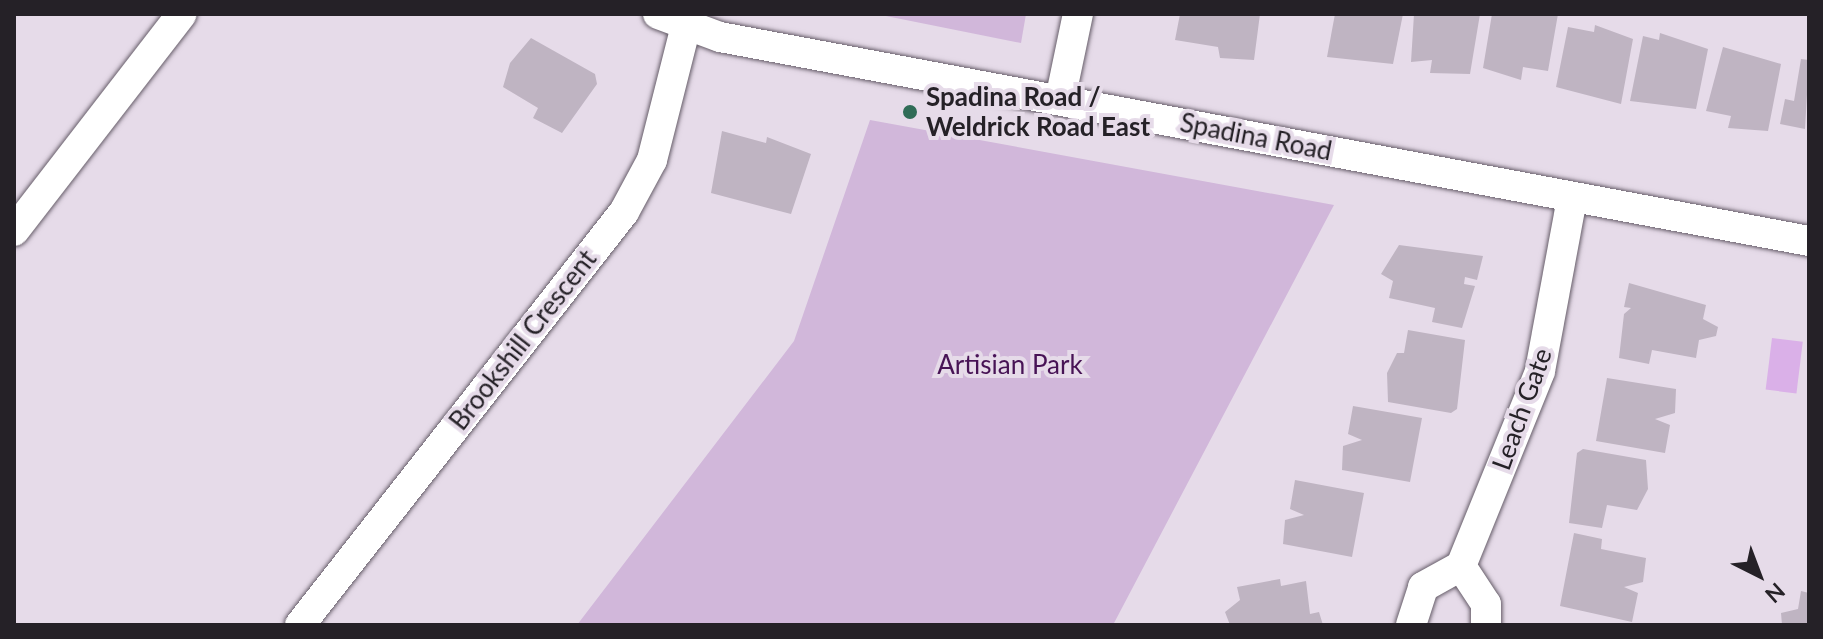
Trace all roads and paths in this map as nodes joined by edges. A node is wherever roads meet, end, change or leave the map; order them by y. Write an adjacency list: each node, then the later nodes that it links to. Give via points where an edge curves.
1 (182, 14): 6 (street)
2 (1078, 14): 4 (street)
3 (677, 17): 4 (street, Spadina Road, via 720,37); 9 (street, Brookshill Crescent, via 652,160 624,212)
4 (1060, 100): 5 (street, Spadina Road)
5 (1572, 198): 7 (street, Spadina Road); 8 (street, Leach Gate, via 1540,371)
6 (14, 231)
7 (1809, 241)
8 (1461, 566): 10 (street, via 1423,587); 11 (street, via 1486,604)
9 (300, 625)
10 (1411, 625)
11 (1486, 625)

